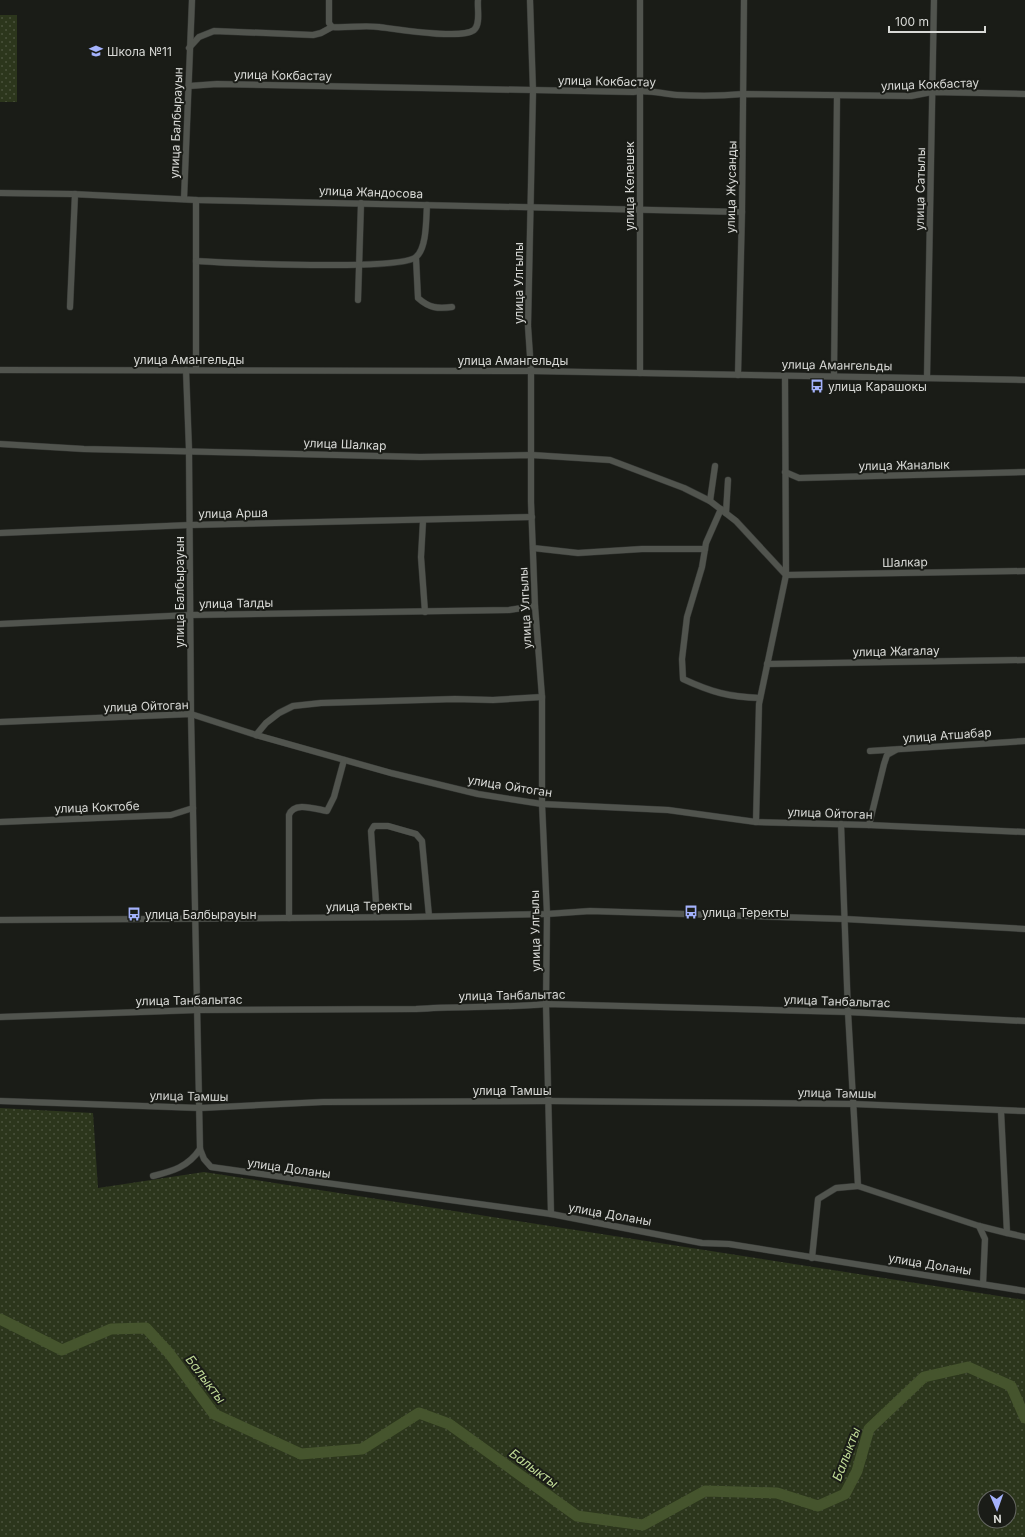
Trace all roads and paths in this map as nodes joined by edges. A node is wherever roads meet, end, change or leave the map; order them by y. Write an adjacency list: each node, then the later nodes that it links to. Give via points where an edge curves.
1 (192, 0): 9 (street, улица Балбырауын)
2 (329, 0): 8 (street, via 329,23)
3 (478, 0): 8 (street, via 478,24 469,32 435,33 375,27)
4 (530, 0): 11 (street, улица Улгылы)
5 (640, 0): 12 (street, улица Келешек)
6 (744, 0): 14 (street, улица Жусанды)
7 (934, 0): 13 (street, улица Сатылы)
8 (332, 27): 9 (street, via 313,34 214,31 199,37)
9 (190, 48): 10 (street, улица Балбырауын)
10 (189, 86): 11 (street, улица Кокбастау); 19 (street, улица Балбырауын)
11 (533, 91): 12 (street, улица Кокбастау); 23 (street, улица Улгылы)
12 (640, 91): 14 (street, улица Кокбастау, via 676,95); 24 (street, улица Келешек)
13 (932, 92): 15 (street, улица Кокбастау); 16 (street, улица Кокбастау, via 911,96); 40 (street, улица Сатылы)
14 (743, 94): 16 (street, улица Кокбастау); 25 (street, улица Жусанды)
15 (1025, 94)
16 (837, 96): 39 (street)
17 (0, 193): 18 (street, улица Жандосова)
18 (74, 194): 19 (street, улица Жандосова); 30 (street)
19 (184, 199): 20 (street, улица Жандосова)
20 (196, 200): 21 (street, улица Жандосова); 27 (street)
21 (361, 203): 22 (street, улица Жандосова); 28 (street)
22 (427, 205): 23 (street, улица Жандосова); 26 (street, via 423,248)
23 (529, 208): 24 (street, улица Жандосова); 35 (street, улица Улгылы, via 528,326)
24 (640, 210): 25 (street, улица Жандосова); 36 (street, улица Келешек)
25 (742, 212): 37 (street, улица Жусанды)
26 (416, 258): 28 (street, via 393,263); 31 (street, via 418,298 426,305 438,309)
27 (196, 261): 28 (street, via 278,265); 34 (street)
28 (360, 264): 29 (street, via 357,277)
29 (358, 300)
30 (70, 307)
31 (452, 307)
32 (0, 370): 33 (street, улица Амангельды)
33 (186, 370): 34 (street, улица Амангельды); 43 (street, улица Балбырауын)
34 (196, 370): 35 (street, улица Амангельды)
35 (531, 371): 36 (street, улица Амангельды); 44 (street, улица Улгылы)
36 (640, 373): 37 (street, улица Амангельды)
37 (738, 375): 38 (street, улица Амангельды)
38 (785, 376): 39 (street, улица Амангельды); 46 (street)
39 (834, 376): 40 (street, улица Амангельды)
40 (927, 378): 41 (street, улица Амангельды)
41 (1025, 380)
42 (0, 444): 43 (street, улица Шалкар, via 84,449)
43 (189, 450): 44 (street, улица Шалкар, via 420,457); 53 (street, улица Балбырауын)
44 (532, 455): 49 (street, улица Шалкар, via 610,460 684,488); 51 (street, улица Улгылы)
45 (715, 466): 49 (street)
46 (785, 472): 47 (street, улица Жаналык, via 799,478); 58 (street)
47 (1025, 472)
48 (728, 480): 50 (street)
49 (710, 501): 50 (street, улица Шалкар)
50 (724, 511): 56 (street); 58 (street, улица Шалкар)
51 (532, 517): 52 (street, улица Арша); 55 (street, улица Улгылы)
52 (423, 521): 53 (street, улица Арша); 60 (street, via 421,557)
53 (190, 525): 54 (street, улица Арша); 61 (street, улица Балбырауын)
54 (0, 532)
55 (533, 548): 56 (street, via 578,553); 59 (street, улица Улгылы)
56 (705, 549): 66 (street, via 687,617 682,659 683,679 735,697)
57 (1025, 571): 58 (street, Шалкар)
58 (786, 575): 64 (street)
59 (535, 606): 60 (street, улица Талды, via 509,610); 65 (street, улица Улгылы)
60 (425, 612): 61 (street, улица Талды)
61 (190, 615): 62 (street, улица Талды); 67 (street, улица Балбырауын)
62 (0, 624)
63 (1025, 660): 64 (street, улица Жагалау)
64 (767, 664): 66 (street)
65 (542, 697): 69 (street, via 292,706 266,723); 74 (street, улица Улгылы)
66 (760, 698): 77 (street)
67 (191, 714): 68 (street, улица Ойтоган); 69 (street, улица Ойтоган); 75 (street, улица Балбырауын)
68 (0, 722)
69 (256, 735): 73 (street, улица Ойтоган)
70 (1025, 741): 71 (street, улица Атшабар)
71 (897, 750): 72 (street, улица Атшабар); 79 (street, via 887,755)
72 (870, 751)
73 (344, 760): 74 (street, улица Ойтоган, via 478,794); 85 (street, via 334,797 327,811 296,806 291,809)
74 (542, 804): 77 (street, улица Ойтоган, via 668,810); 81 (street, улица Улгылы)
75 (193, 808): 76 (street, улица Коктобе, via 171,815); 84 (street, улица Балбырауын)
76 (0, 822)
77 (756, 822): 78 (street, улица Ойтоган)
78 (841, 824): 79 (street, улица Ойтоган); 87 (street)
79 (869, 825): 80 (street, улица Ойтоган)
80 (1025, 832)
81 (547, 914): 82 (street, улица Теректы); 87 (street, улица Теректы, via 590,911); 89 (street, улица Улгылы)
82 (429, 916): 83 (street, улица Теректы); 83 (street, via 422,841 416,834 388,826 374,826 371,831)
83 (377, 917): 85 (street, улица Теректы)
84 (195, 918): 85 (street, улица Теректы); 86 (street, улица Теректы); 90 (street, улица Балбырауын)
85 (288, 918)
86 (0, 920)
87 (845, 920): 88 (street, улица Теректы); 91 (street)
88 (1025, 929)
89 (546, 1004): 90 (street, улица Танбалытас, via 416,1009); 91 (street, улица Танбалытас); 95 (street, улица Улгылы)
90 (197, 1010): 92 (street, улица Танбалытас); 97 (street, улица Балбырауын)
91 (848, 1012): 93 (street, улица Танбалытас); 96 (street)
92 (0, 1017)
93 (1025, 1021)
94 (0, 1101): 97 (street, улица Тамшы)
95 (549, 1101): 96 (street, улица Тамшы); 97 (street, улица Тамшы, via 323,1102); 103 (street, улица Улгылы)
96 (854, 1104): 98 (street, улица Тамшы); 102 (street)
97 (200, 1108): 100 (street, улица Балбырауын)
98 (1001, 1111): 99 (street, улица Тамшы); 105 (street)
99 (1025, 1111)
100 (200, 1150): 101 (street, via 183,1167); 103 (street, улица Доланы, via 211,1167)
101 (153, 1176)
102 (858, 1186): 104 (street); 107 (street, via 836,1188 818,1199)
103 (551, 1214): 107 (street, улица Доланы, via 702,1242)
104 (979, 1226): 105 (street); 108 (street, via 985,1239)
105 (1007, 1233): 106 (street)
106 (1025, 1237)
107 (812, 1258): 108 (street, улица Доланы)
108 (984, 1284): 109 (street, улица Доланы)
109 (1025, 1291)

